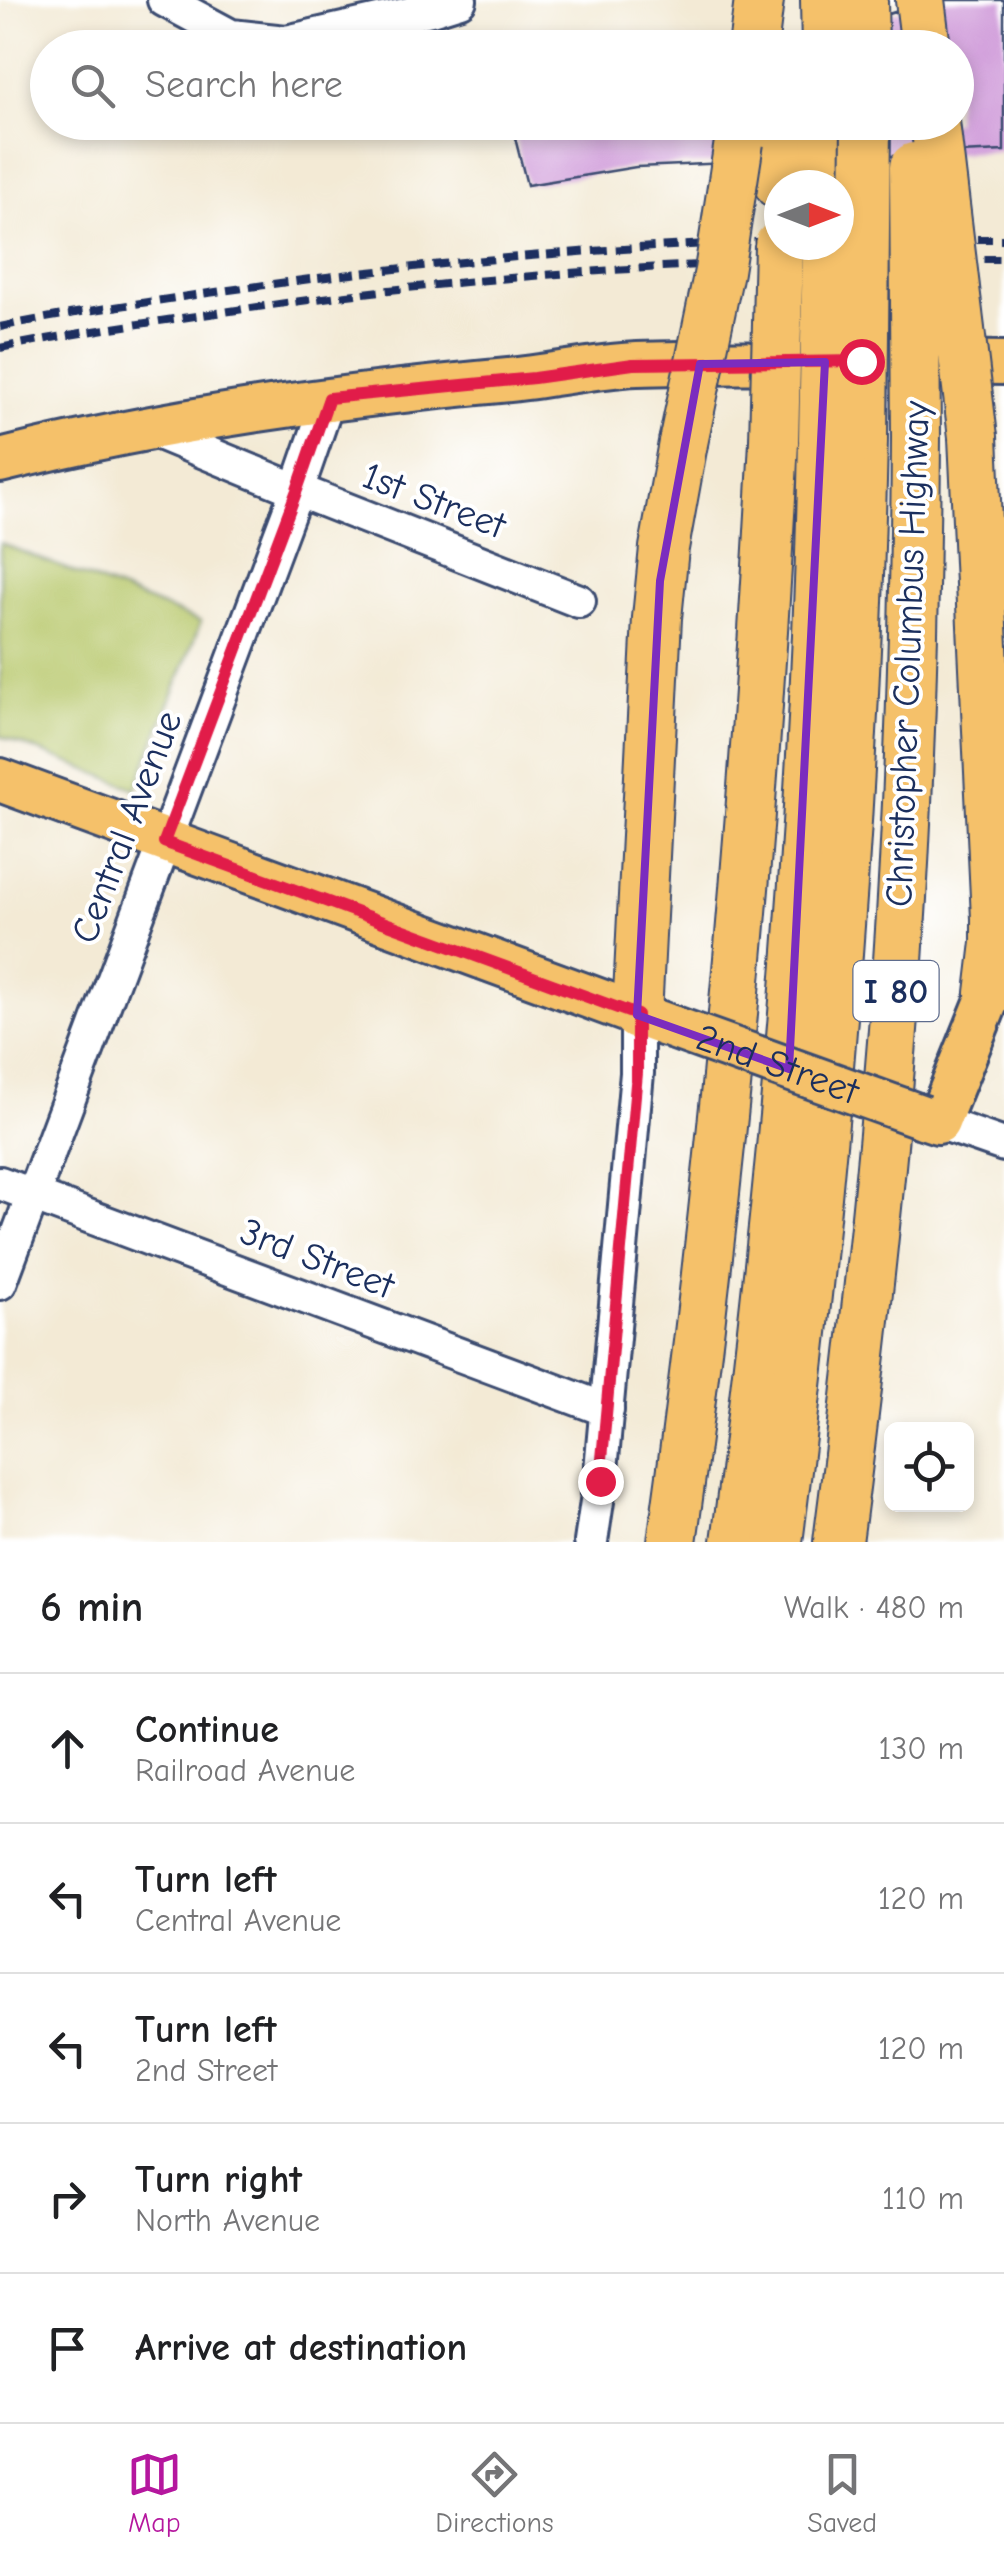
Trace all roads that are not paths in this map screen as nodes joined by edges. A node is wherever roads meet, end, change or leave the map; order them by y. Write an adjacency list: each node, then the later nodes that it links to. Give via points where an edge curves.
1 (164, 0): 9 (street)
2 (460, 0): 10 (street)
3 (759, 0): 11 (highway)
4 (778, 0): 12 (highway)
5 (825, 0): 13 (highway)
6 (863, 0): 14 (highway)
7 (909, 0): 15 (highway)
8 (920, 0): 16 (highway)
9 (219, 30)
10 (339, 30)
11 (755, 30)
12 (779, 30)
13 (826, 30)
14 (864, 30)
15 (910, 30)
16 (924, 30)
17 (739, 140): 37 (highway, bridge, via 657,618)
18 (779, 140): 23 (highway)
19 (826, 140): 24 (highway)
20 (865, 140): 30 (highway, Christopher Columbus Highway / I 80, bridge)
21 (912, 140): 48 (highway, Christopher Columbus Highway / I 80, bridge, via 912,686 898,962)
22 (937, 140): 36 (highway, bridge, via 974,437)
23 (779, 170)
24 (827, 170)
25 (779, 260): 45 (highway, bridge, via 756,748 711,1222)
26 (828, 260): 30 (highway, Christopher Columbus Highway / I 80, bridge)
27 (1004, 363): 28 (main road, via 633,364)
28 (329, 398): 29 (main road); 32 (street, Central Avenue)
29 (149, 429): 31 (main road); 32 (street, 1st Street)
30 (843, 440): 46 (highway, Christopher Columbus Highway / I 80, via 818,634 793,1030); 47 (highway, Christopher Columbus Highway / I 80, via 855,685 834,1004)
31 (0, 462)
32 (297, 490): 33 (street, 1st Street); 35 (street, Central Avenue)
33 (578, 600)
34 (0, 780): 35 (main road, 2nd Street)
35 (164, 842): 37 (main road, 2nd Street); 41 (street, Central Avenue)
36 (997, 975): 38 (main road)
37 (655, 1021): 38 (main road, 2nd Street, bridge); 43 (street, via 637,1073)
38 (931, 1120): 39 (street)
39 (1004, 1146)
40 (0, 1183): 41 (street, 3rd Street)
41 (32, 1195): 42 (street, Central Avenue); 43 (street, 3rd Street)
42 (0, 1283)
43 (607, 1410): 44 (street)
44 (591, 1542)
45 (672, 1542)
46 (736, 1542)
47 (778, 1542)
48 (838, 1542)

